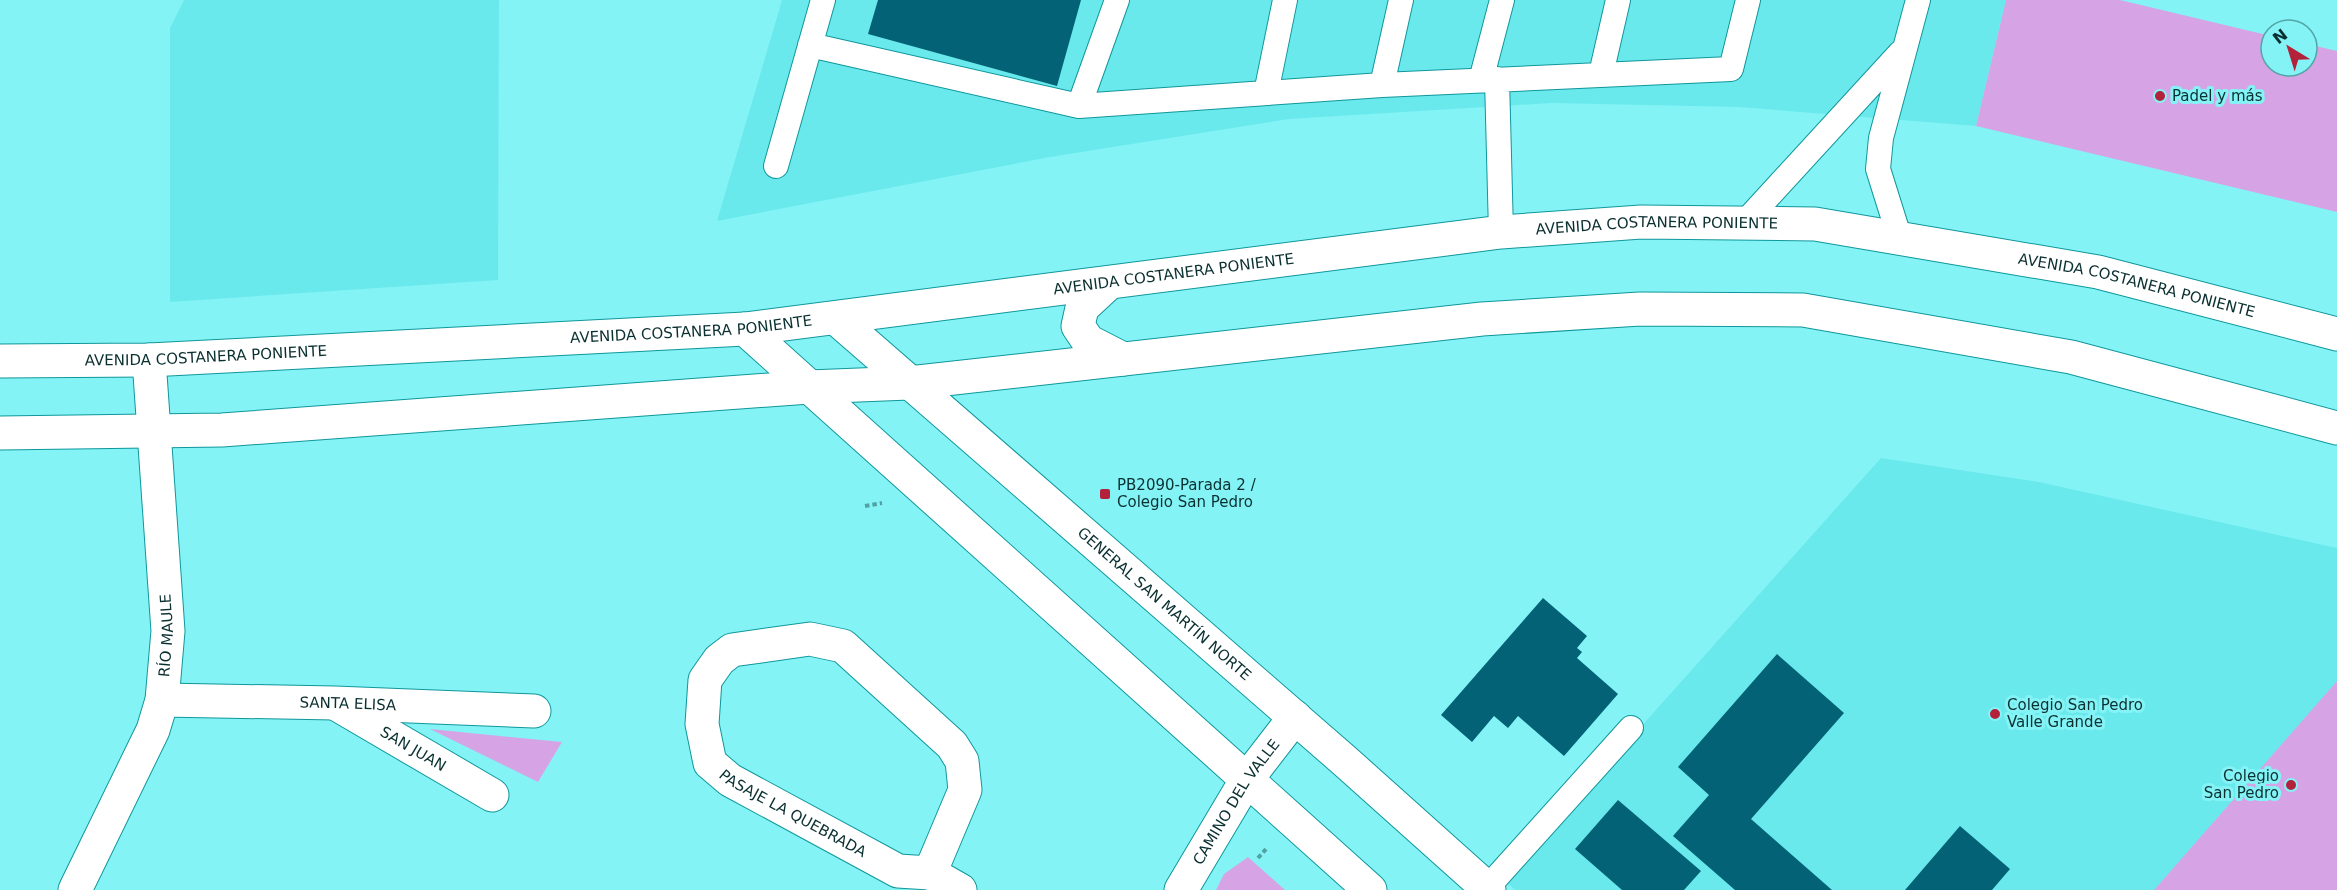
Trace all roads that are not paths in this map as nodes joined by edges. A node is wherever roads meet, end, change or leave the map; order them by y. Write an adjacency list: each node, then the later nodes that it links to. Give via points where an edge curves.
1 (823, 0): 9 (lane)
2 (1117, 0): 15 (lane)
3 (1285, 0): 14 (lane)
4 (1401, 0): 13 (lane)
5 (1502, 0): 12 (lane)
6 (1618, 0): 11 (lane)
7 (1748, 0): 11 (lane, via 1731,69)
8 (1918, 0): 10 (lane)
9 (810, 45): 15 (lane); 16 (lane)
10 (1904, 49): 17 (lane); 19 (lane, via 1881,138 1878,169)
11 (1601, 74): 12 (lane)
12 (1489, 79): 13 (lane); 18 (lane)
13 (1382, 85): 14 (lane)
14 (1266, 93): 15 (lane)
15 (1079, 106)
16 (776, 166)
17 (1744, 223): 18 (street, AVENIDA COSTANERA PONIENTE, via 1641,222); 19 (street, AVENIDA COSTANERA PONIENTE, via 1815,224)
18 (1501, 232): 20 (street, AVENIDA COSTANERA PONIENTE)
19 (1900, 239): 23 (street, AVENIDA COSTANERA PONIENTE, via 2098,272)
20 (1109, 283): 21 (street, AVENIDA COSTANERA PONIENTE); 24 (street, via 1082,308 1078,326 1088,341)
21 (837, 319): 22 (street, AVENIDA COSTANERA PONIENTE); 27 (street, GENERAL SAN MARTÍN NORTE)
22 (745, 329): 25 (street, AVENIDA COSTANERA PONIENTE); 28 (street)
23 (2337, 334)
24 (1124, 359): 27 (street); 29 (street, via 1482,319 1640,309 1803,310 2072,357)
25 (149, 360): 26 (street, AVENIDA COSTANERA PONIENTE); 30 (street, RÍO MAULE)
26 (0, 361)
27 (909, 382): 28 (street); 35 (street, GENERAL SAN MARTÍN NORTE)
28 (809, 387): 30 (street, via 222,430); 37 (street)
29 (2337, 428)
30 (155, 430): 31 (street); 32 (street, RÍO MAULE, via 168,631)
31 (0, 433)
32 (162, 700): 33 (street, SANTA ELISA); 41 (street, RÍO MAULE, via 153,730)
33 (335, 703): 34 (street, SANTA ELISA); 38 (street, SAN JUAN)
34 (534, 711)
35 (1295, 717): 37 (street, CAMINO DEL VALLE); 40 (street, GENERAL SAN MARTÍN NORTE)
36 (1631, 728): 40 (lane)
37 (1247, 779): 43 (street, CAMINO DEL VALLE); 44 (street)
38 (492, 795)
39 (930, 873): 39 (street, PASAJE LA QUEBRADA, via 965,790 962,761 952,745 843,646 810,639 732,650 719,660 705,680 702,713 710,764 730,780 898,871); 42 (street, PASAJE LA QUEBRADA)
40 (1488, 889)
41 (75, 890)
42 (960, 890)
43 (1181, 890)
44 (1370, 890)

